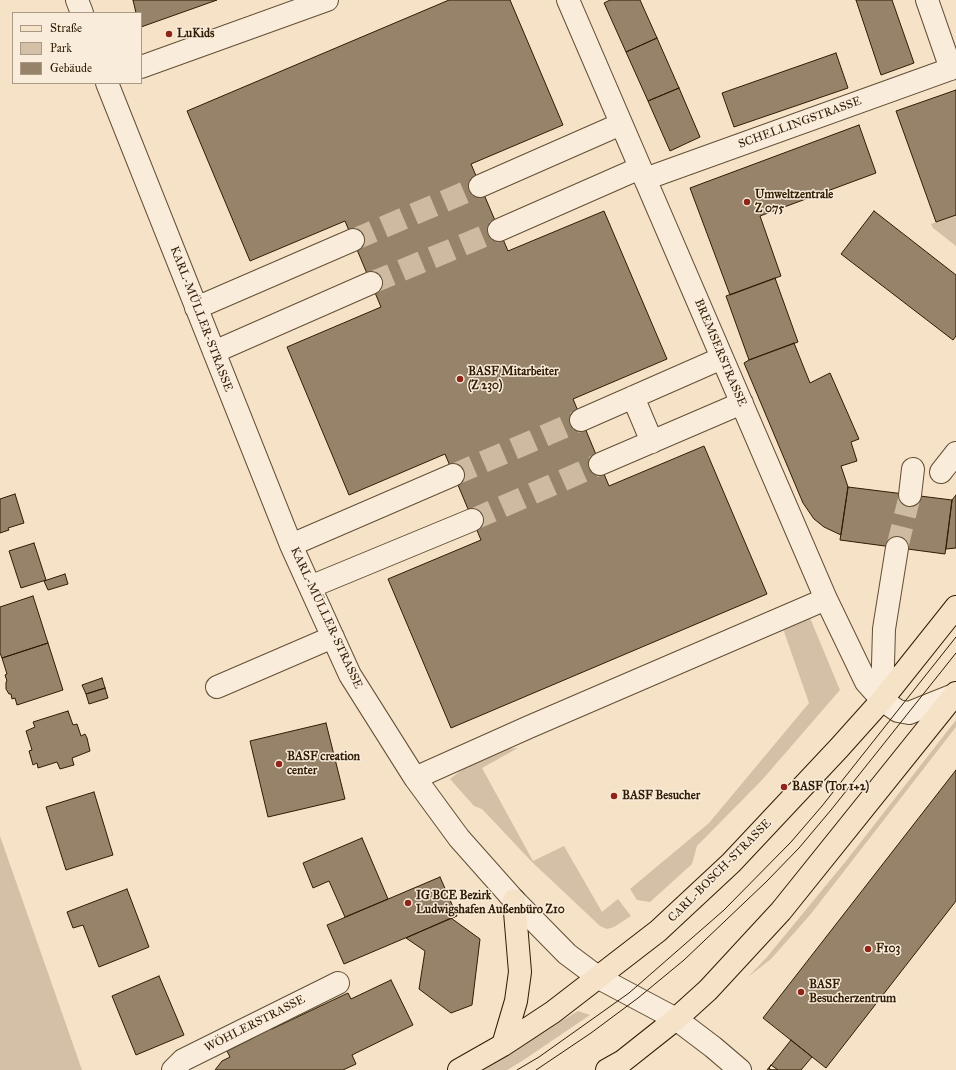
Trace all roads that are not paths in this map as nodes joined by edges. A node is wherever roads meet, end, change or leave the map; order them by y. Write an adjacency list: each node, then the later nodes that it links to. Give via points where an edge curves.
1 (77, 0): 5 (street)
2 (327, 0): 6 (street)
3 (568, 0): 9 (street, BREMSERSTRASSE)
4 (927, 0): 7 (street)
5 (82, 12)
6 (142, 67)
7 (954, 68): 10 (street, SCHELLINGSTRASSE)
8 (107, 84): 15 (street, KARL-MÜLLER-STRASSE)
9 (621, 124): 10 (street, BREMSERSTRASSE); 11 (street)
10 (643, 173): 12 (street, SCHELLINGSTRASSE); 17 (street, BREMSERSTRASSE)
11 (480, 186)
12 (498, 230)
13 (353, 240): 15 (street)
14 (371, 283): 16 (street)
15 (196, 308): 16 (street, KARL-MÜLLER-STRASSE)
16 (214, 352): 29 (street, KARL-MÜLLER-STRASSE)
17 (722, 358): 18 (street); 19 (street, BREMSERSTRASSE)
18 (633, 397): 20 (street); 21 (street)
19 (742, 403): 21 (street); 32 (street, BREMSERSTRASSE)
20 (581, 420)
21 (652, 442): 23 (street)
22 (956, 453): 25 (street)
23 (600, 464)
24 (913, 469): 27 (street)
25 (941, 472)
26 (453, 475): 29 (street)
27 (910, 495)
28 (472, 520): 31 (street)
29 (291, 545): 31 (street, KARL-MÜLLER-STRASSE)
30 (897, 548): 37 (street, via 884,629)
31 (310, 587): 34 (street, KARL-MÜLLER-STRASSE)
32 (826, 599): 37 (street, BREMSERSTRASSE, via 866,682); 38 (street)
33 (956, 607): 37 (main road, CARL-BOSCH-STRASSE)
34 (332, 636): 35 (street); 38 (street, KARL-MÜLLER-STRASSE, via 350,675)
35 (217, 687)
36 (955, 694): 37 (street, BREMSERSTRASSE, via 909,713 898,711); 42 (main road, via 781,911 708,990)
37 (882, 700): 40 (main road, CARL-BOSCH-STRASSE, via 731,863 658,931)
38 (415, 778): 39 (street, KARL-MÜLLER-STRASSE, via 458,838)
39 (514, 900): 40 (street, KARL-MÜLLER-STRASSE, via 567,954); 43 (main road, via 520,972 516,1001)
40 (599, 978): 42 (street, KARL-MÜLLER-STRASSE); 43 (main road, CARL-BOSCH-STRASSE)
41 (338, 982): 44 (street, WÖHLERSTRASSE, via 183,1060)
42 (676, 1019): 46 (main road, via 623,1061); 47 (street, KARL-MÜLLER-STRASSE)
43 (503, 1045): 45 (main road, CARL-BOSCH-STRASSE)
44 (174, 1070)
45 (459, 1070)
46 (607, 1070)
47 (740, 1070)

